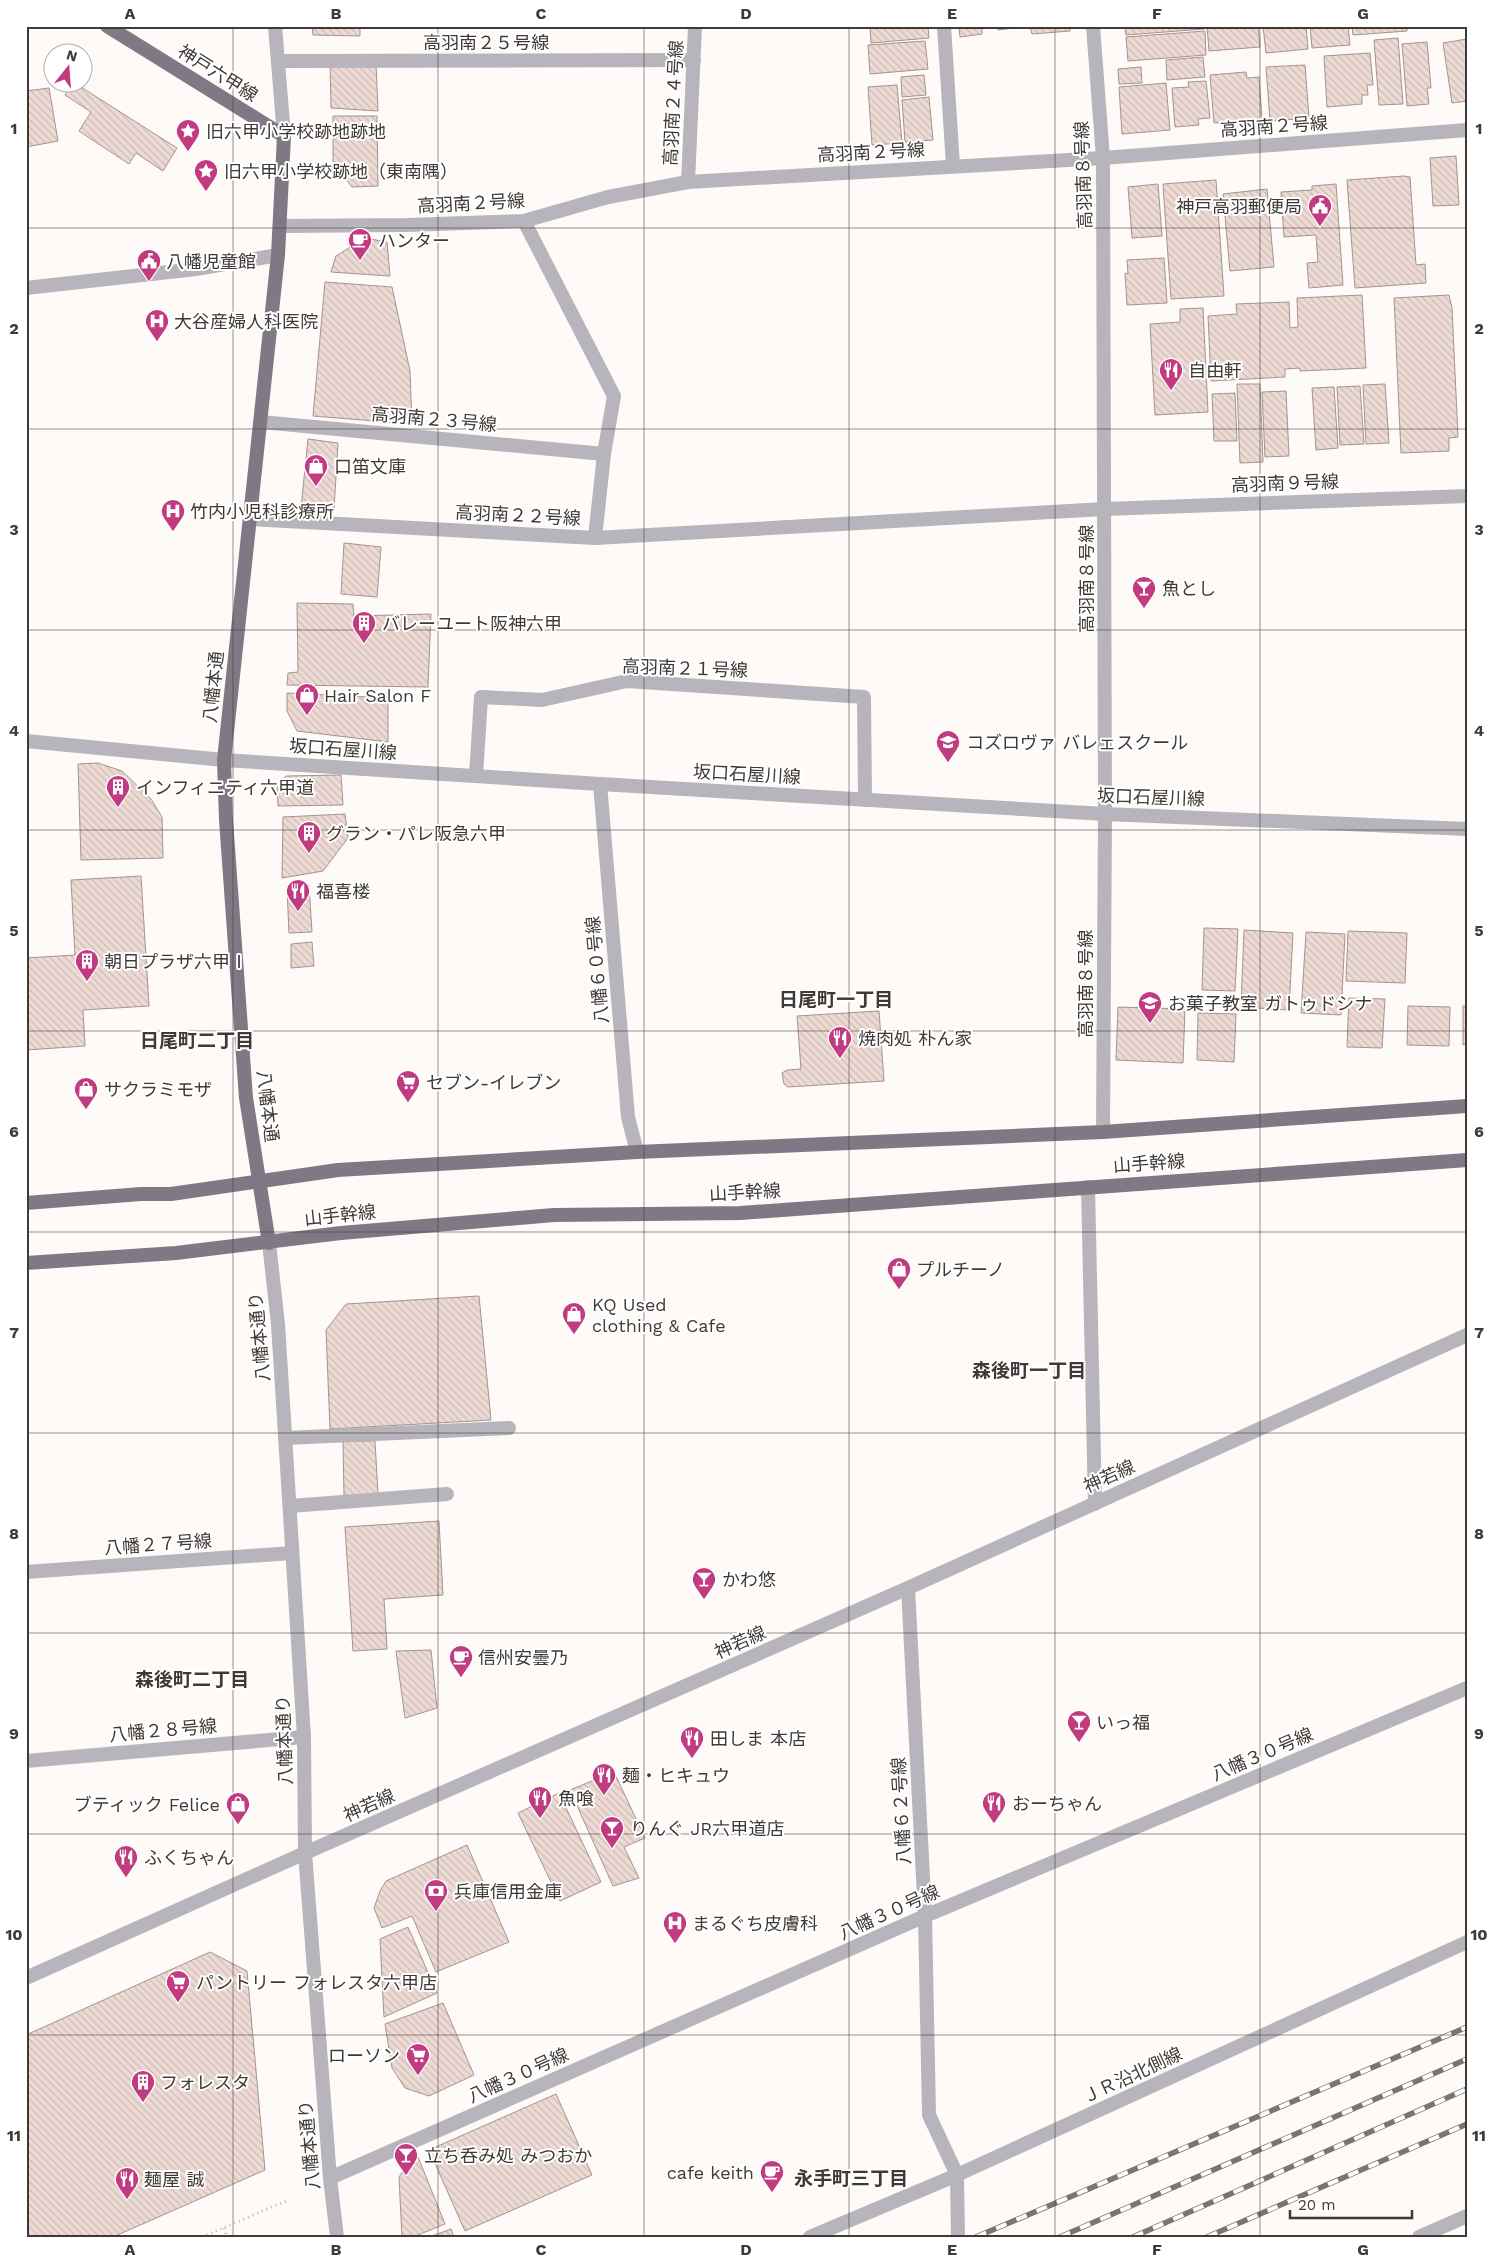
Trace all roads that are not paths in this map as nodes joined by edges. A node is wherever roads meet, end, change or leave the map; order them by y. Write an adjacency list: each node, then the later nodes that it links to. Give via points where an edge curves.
1 (107, 26): 9 (main road, 神戸六甲線)
2 (275, 26): 7 (street)
3 (695, 26): 6 (street, 高羽南２４号線)
4 (944, 26): 11 (street)
5 (1093, 26): 10 (street, 高羽南８号線)
6 (694, 60): 7 (street, 高羽南２５号線); 12 (street, 高羽南２４号線)
7 (279, 61): 9 (street)
8 (1467, 130): 10 (street, 高羽南２号線)
9 (284, 136): 14 (main road, 八幡本通)
10 (1103, 158): 11 (street, 高羽南２号線); 20 (street, 高羽南８号線)
11 (953, 166): 12 (street, 高羽南２号線)
12 (688, 182): 13 (street, 高羽南２号線, via 608,197)
13 (524, 221): 14 (street, 高羽南２号線); 18 (street, 高羽南２２号線, via 614,396)
14 (281, 226): 15 (main road, 八幡本通)
15 (278, 255): 16 (street); 17 (main road, 八幡本通)
16 (26, 288)
17 (261, 422): 18 (street, 高羽南２３号線); 21 (main road, 八幡本通)
18 (604, 454): 22 (street, 高羽南２２号線)
19 (1467, 496): 20 (street, 高羽南９号線)
20 (1105, 509): 22 (street, 高羽南９号線); 28 (street, 高羽南８号線)
21 (250, 519): 22 (street, 高羽南２２号線); 24 (main road, 八幡本通)
22 (595, 538)
23 (26, 741): 24 (street, 坂口石屋川線)
24 (224, 760): 25 (street, 坂口石屋川線); 34 (main road, 八幡本通, via 246,1098)
25 (476, 776): 26 (street, 坂口石屋川線); 27 (street, 高羽南２１号線, via 482,697 542,700 627,681 864,697)
26 (600, 784): 27 (street, 坂口石屋川線); 32 (street, 八幡６０号線, via 628,1117)
27 (865, 800): 28 (street, 坂口石屋川線)
28 (1105, 814): 29 (street, 坂口石屋川線); 31 (street, 高羽南８号線)
29 (1467, 828)
30 (1467, 1106): 31 (main road, 山手幹線)
31 (1103, 1132): 32 (main road, 山手幹線)
32 (637, 1152): 34 (main road, 山手幹線, via 338,1170)
33 (1467, 1160): 35 (main road, 山手幹線)
34 (260, 1183): 36 (main road, 山手幹線, via 171,1194); 37 (main road, 八幡本通)
35 (1088, 1186): 37 (main road, 山手幹線, via 740,1213 554,1215 340,1233); 43 (street)
36 (26, 1203)
37 (268, 1243): 38 (main road, 山手幹線); 41 (street, 八幡本通り, via 278,1324)
38 (26, 1263)
39 (1467, 1335): 43 (street, 神若線)
40 (510, 1428): 41 (street)
41 (286, 1438): 44 (street, 八幡本通り)
42 (447, 1494): 44 (street)
43 (1095, 1504): 47 (street, 神若線)
44 (290, 1506): 45 (street, 八幡本通り)
45 (292, 1553): 46 (street, 八幡２７号線); 49 (street, 八幡本通り)
46 (26, 1572)
47 (908, 1588): 51 (street, 神若線); 52 (street, 八幡６２号線)
48 (1467, 1688): 52 (street, 八幡３０号線)
49 (304, 1737): 50 (street, 八幡２８号線); 51 (street, 八幡本通り)
50 (26, 1761)
51 (305, 1853): 54 (street, 神若線); 56 (street, 八幡本通り)
52 (925, 1916): 55 (street, 八幡６２号線, via 929,2116); 56 (street, 八幡３０号線)
53 (1467, 1942): 55 (street, ＪＲ沿北側線)
54 (26, 1978)
55 (957, 2175): 59 (street, ＪＲ沿北側線); 60 (street)
56 (330, 2178): 58 (street, 八幡本通り)
57 (1467, 2216): 61 (street)
58 (337, 2237)
59 (810, 2237)
60 (958, 2237)
61 (1419, 2237)

